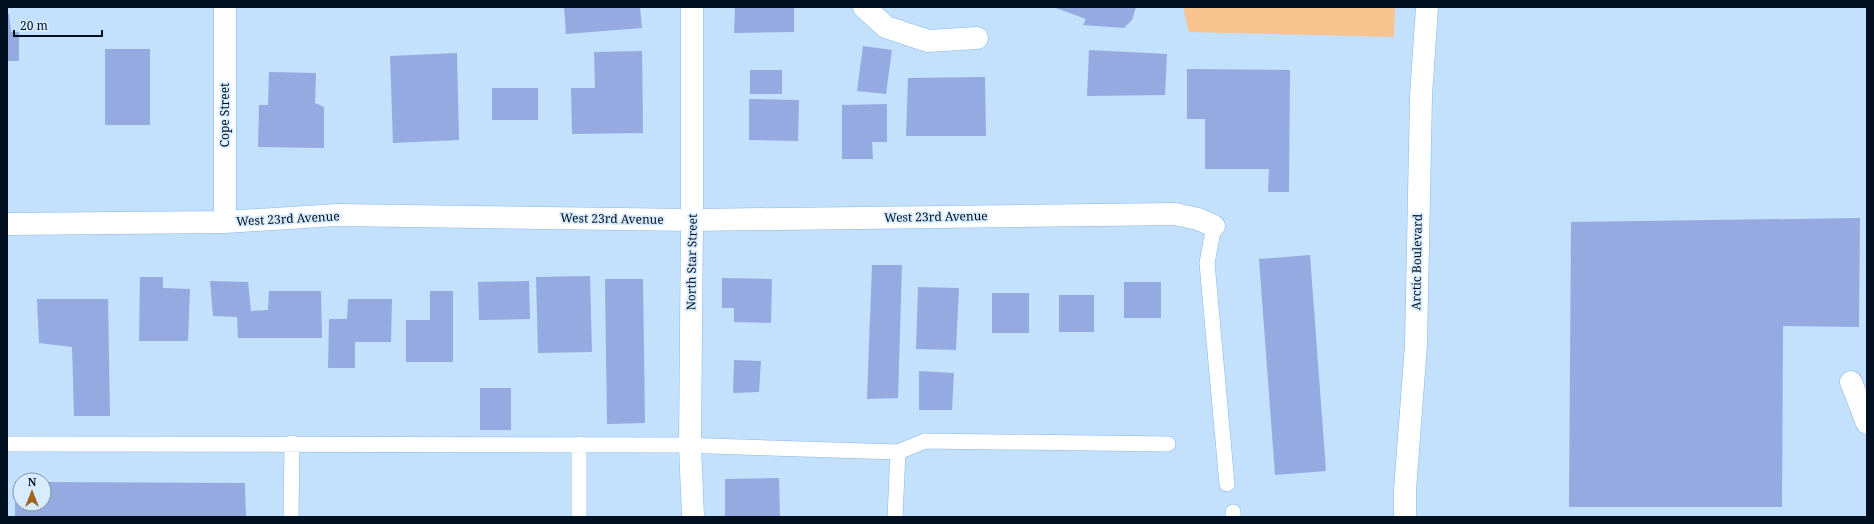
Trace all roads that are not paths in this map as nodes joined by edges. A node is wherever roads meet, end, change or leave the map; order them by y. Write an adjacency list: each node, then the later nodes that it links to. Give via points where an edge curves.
1 (225, 7): 7 (street, Cope Street)
2 (692, 7): 6 (street, North Star Street)
3 (864, 7): 5 (street, via 886,27 928,41)
4 (1427, 7): 23 (street, Arctic Boulevard, via 1421,96 1416,345)
5 (977, 38)
6 (692, 220): 7 (street, West 23rd Avenue, via 337,215); 9 (street, West 23rd Avenue, via 1175,214); 16 (street, North Star Street)
7 (225, 222): 8 (street, West 23rd Avenue)
8 (7, 224)
9 (1214, 226): 18 (lane, via 1207,263)
10 (1851, 382): 11 (street)
11 (1867, 423)
12 (292, 443): 13 (lane); 14 (lane); 19 (lane)
13 (7, 444)
14 (579, 444): 16 (lane); 20 (lane)
15 (1168, 444): 17 (lane, via 925,441)
16 (690, 446): 17 (lane); 21 (street, North Star Street)
17 (898, 452): 22 (lane)
18 (1227, 484)
19 (291, 517)
20 (579, 517)
21 (693, 517)
22 (896, 517)
23 (1405, 517)

